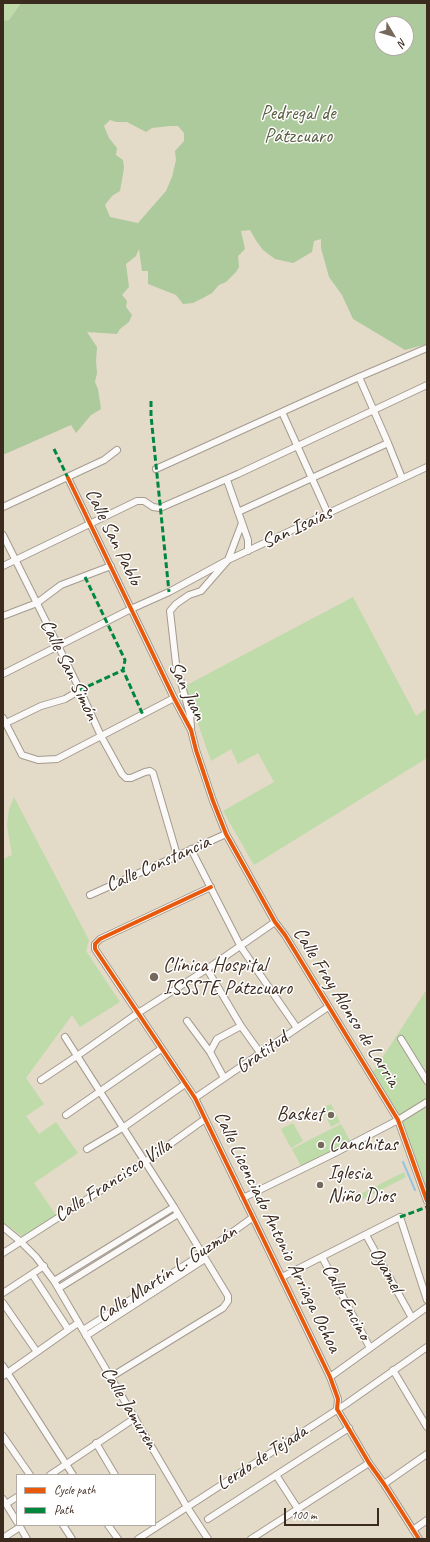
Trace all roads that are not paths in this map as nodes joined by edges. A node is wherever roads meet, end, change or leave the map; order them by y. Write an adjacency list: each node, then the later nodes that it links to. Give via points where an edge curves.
1 (427, 348): 2 (street)
2 (359, 377): 4 (street); 5 (street)
3 (427, 385): 4 (street)
4 (373, 410): 6 (street); 7 (street)
5 (282, 412): 7 (street); 10 (street)
6 (388, 443): 12 (street); 13 (street)
7 (297, 446): 12 (street); 14 (street)
8 (117, 450): 11 (street, via 104,460)
9 (427, 467): 13 (street, San Isaías)
10 (156, 469)
11 (68, 478): 15 (street); 19 (street, Calle San Pablo)
12 (312, 478): 16 (street); 17 (street)
13 (402, 478): 17 (street, San Isaías)
14 (226, 480): 16 (street); 19 (street, via 160,508 144,501 137,501)
15 (3, 507)
16 (238, 512): 18 (street)
17 (328, 514): 21 (street, San Isaías)
18 (242, 522): 21 (street, via 248,540); 23 (street)
19 (90, 524): 22 (street); 25 (street, Calle San Pablo)
20 (3, 535): 22 (street, Calle San Simón)
21 (248, 551): 23 (street, San Isaías)
22 (15, 559): 24 (street); 26 (street, Calle San Simón)
23 (228, 560): 27 (street, San Isaías); 34 (street, via 201,591 189,595 170,611 176,664 190,716)
24 (3, 566)
25 (111, 566): 26 (street, via 61,585); 27 (street, Calle San Pablo)
26 (37, 603): 28 (street); 29 (street, Calle San Simón)
27 (131, 609): 29 (street, San Isaías); 32 (street, San Juan)
28 (3, 616)
29 (58, 646): 30 (street, San Isaías); 31 (street, Calle San Simón)
30 (3, 674)
31 (80, 690): 33 (street, via 65,699); 35 (street, Calle San Simón)
32 (174, 698): 34 (street, San Juan); 35 (street)
33 (4, 720): 35 (street, via 22,755 38,760 57,759)
34 (191, 730): 36 (street, San Juan, via 212,801)
35 (101, 736): 38 (street, Calle San Simón, via 126,778 150,771 152,773)
36 (226, 834): 37 (street, Calle Constancia); 41 (street, Calle Fray Alonso de Larria)
37 (191, 849): 38 (street, Calle Constancia); 39 (street)
38 (178, 855): 40 (street, Calle Constancia)
39 (211, 887): 42 (street); 45 (street, Calle Licenciado Antonio Arriaga Ochoa, via 100,939 95,944)
40 (90, 895)
41 (275, 922): 42 (street); 44 (street, Calle Fray Alonso de Larria)
42 (240, 947): 43 (street); 48 (street)
43 (207, 969): 45 (street); 47 (street)
44 (328, 1007): 48 (street, Gratitud); 64 (street, Calle Fray Alonso de Larria)
45 (138, 1012): 51 (street, Calle Licenciado Antonio Arriaga Ochoa); 54 (street)
46 (187, 1020): 52 (street)
47 (241, 1026): 52 (street, via 217,1039); 53 (street)
48 (297, 1028): 53 (street, Gratitud)
49 (65, 1037): 54 (street)
50 (401, 1039): 57 (street)
51 (161, 1050): 58 (street, Calle Licenciado Antonio Arriaga Ochoa); 59 (street)
52 (210, 1052): 55 (street)
53 (261, 1054): 55 (street, Gratitud)
54 (77, 1056): 56 (street); 59 (street)
55 (224, 1078): 60 (street, Gratitud)
56 (41, 1080)
57 (427, 1081)
58 (185, 1084): 60 (street, Calle Licenciado Antonio Arriaga Ochoa); 65 (street)
59 (100, 1092): 62 (street); 65 (street)
60 (195, 1098): 63 (street, Calle Licenciado Antonio Arriaga Ochoa)
61 (427, 1102): 64 (street)
62 (66, 1115)
63 (205, 1119): 67 (street, Calle Francisco Villa); 68 (street, Calle Licenciado Antonio Arriaga Ochoa)
64 (398, 1120): 68 (street); 69 (street, Calle Fray Alonso de Larria)
65 (124, 1127): 66 (street); 67 (street)
66 (87, 1149)
67 (145, 1162): 70 (street); 75 (street, Calle Francisco Villa)
68 (243, 1198): 72 (street, Calle Licenciado Antonio Arriaga Ochoa)
69 (427, 1201)
70 (174, 1207): 71 (street); 76 (street)
71 (178, 1214): 77 (street); 79 (street)
72 (252, 1218): 79 (street, Calle Martín L. Guzmán); 83 (street, Calle Licenciado Antonio Arriaga Ochoa)
73 (3, 1227): 75 (street, Calle Jamuren)
74 (366, 1235): 80 (street); 88 (street, Oyamel, via 400,1217); 91 (street, Oyamel)
75 (21, 1242): 78 (street, Calle Francisco Villa); 81 (street, Calle Jamuren)
76 (112, 1246): 77 (street); 84 (street)
77 (116, 1252): 85 (street)
78 (3, 1253)
79 (204, 1256): 87 (street, Calle Martín L. Guzmán); 102 (street, via 228,1296 223,1308)
80 (322, 1257): 83 (street); 97 (street, Calle Encino)
81 (44, 1266): 82 (street); 84 (street, Calle Jamuren)
82 (32, 1274): 86 (street); 93 (street)
83 (282, 1277): 103 (street, Calle Licenciado Antonio Arriaga Ochoa)
84 (54, 1281): 85 (street, Calle Jamuren)
85 (59, 1288): 92 (street, Calle Jamuren)
86 (3, 1293)
87 (144, 1294): 94 (street, Calle Martín L. Guzmán); 95 (street, Calle Martín L. Guzmán)
88 (427, 1300)
89 (3, 1303): 98 (street)
90 (427, 1307): 91 (street)
91 (412, 1318): 97 (street)
92 (78, 1323): 93 (street); 94 (street, Calle Jamuren)
93 (68, 1329): 98 (street)
94 (82, 1330): 95 (street, Calle Jamuren)
95 (86, 1336): 102 (street, Calle Jamuren)
96 (427, 1347): 100 (street, Lerdo de Tejada)
97 (370, 1348): 103 (street)
98 (37, 1352): 101 (street)
99 (3, 1366): 101 (street)
100 (392, 1370): 104 (street, Lerdo de Tejada); 106 (street)
101 (5, 1375): 112 (street)
102 (110, 1377): 105 (street, Calle Jamuren)
103 (330, 1377): 104 (street, Calle Licenciado Antonio Arriaga Ochoa, via 338,1399)
104 (337, 1409): 107 (street, Calle Licenciado Antonio Arriaga Ochoa); 121 (street, Lerdo de Tejada)
105 (135, 1418): 109 (street); 121 (street, Calle Jamuren)
106 (427, 1427)
107 (349, 1428): 111 (street, Calle Licenciado Antonio Arriaga Ochoa); 117 (street)
108 (3, 1436): 113 (street)
109 (96, 1443): 112 (street); 116 (street)
110 (427, 1454): 118 (street)
111 (369, 1463): 118 (street, Calle Licenciado Antonio Arriaga Ochoa); 122 (street)
112 (65, 1464): 114 (street); 115 (street)
113 (29, 1474)
114 (51, 1474)
115 (72, 1474)
116 (114, 1474)
117 (276, 1475): 122 (street); 123 (street)
118 (384, 1484): 132 (street, Calle Licenciado Antonio Arriaga Ochoa)
119 (16, 1497): 120 (street)
120 (5, 1502): 124 (street)
121 (187, 1507): 126 (street, Lerdo de Tejada); 138 (street, Calle Jamuren)
122 (298, 1509): 139 (street)
123 (208, 1519)
124 (16, 1520)
125 (427, 1520): 132 (street)
126 (156, 1524)
127 (18, 1526): 133 (street)
128 (20, 1526): 134 (street)
129 (64, 1526): 135 (street)
130 (109, 1526): 136 (street)
131 (151, 1527): 137 (street, Lerdo de Tejada)
132 (413, 1530): 140 (street, Calle Licenciado Antonio Arriaga Ochoa)
133 (3, 1538)
134 (27, 1539)
135 (72, 1539)
136 (118, 1539)
137 (138, 1539)
138 (208, 1539)
139 (251, 1539)
140 (418, 1539)

